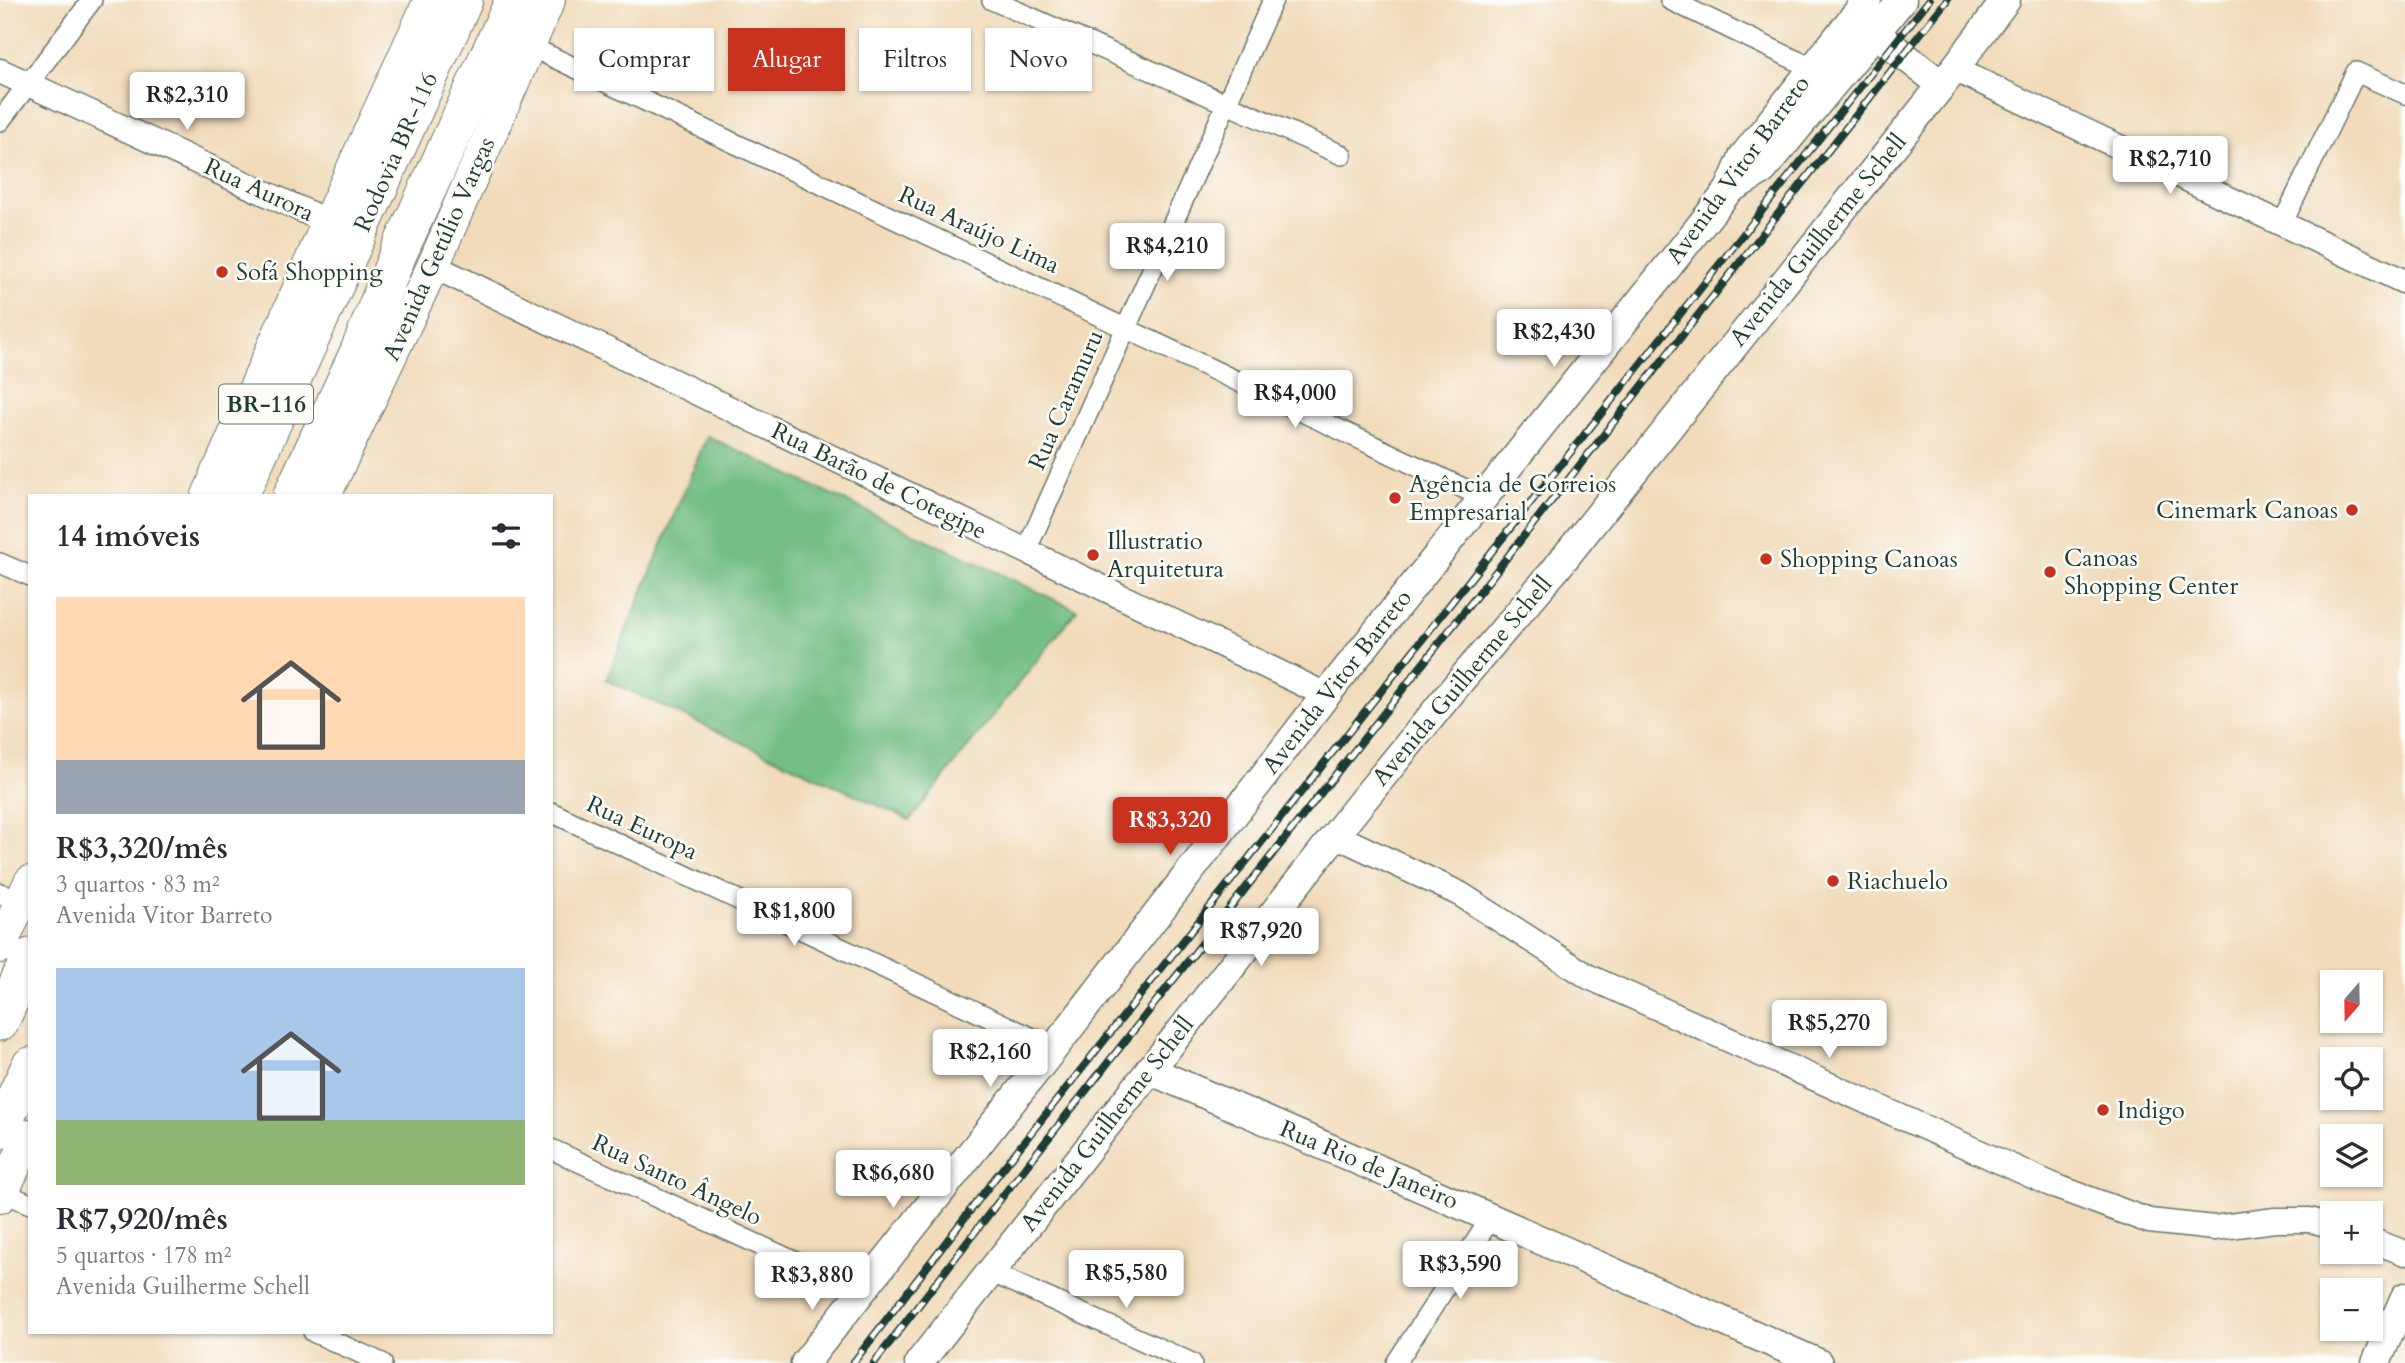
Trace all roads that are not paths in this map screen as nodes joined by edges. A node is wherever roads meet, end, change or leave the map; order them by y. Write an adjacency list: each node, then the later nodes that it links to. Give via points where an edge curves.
1 (92, 0): 15 (street)
2 (430, 0): 21 (main road)
3 (464, 0): 27 (highway, Rodovia BR-116 / BR-116, via 314,334)
4 (514, 0): 26 (highway, Rodovia BR-116 / BR-116, via 398,254)
5 (549, 0): 11 (main road, Avenida Getúlio Vargas)
6 (992, 0): 17 (street)
7 (1273, 0): 17 (street, Rua Caramuru)
8 (1670, 0): 12 (street)
9 (2006, 0): 14 (main road, Avenida Guilherme Schell)
10 (1883, 13): 12 (main road, Avenida Vitor Barreto); 14 (main road); 20 (main road, via 1763,170)
11 (529, 46): 23 (main road, Avenida Getúlio Vargas); 25 (street, Rua Araújo Lima)
12 (1812, 68): 20 (main road, Avenida Vitor Barreto, via 1743,157)
13 (0, 71): 15 (street, Rua Aurora)
14 (1948, 77): 22 (street); 37 (main road, Avenida Guilherme Schell, via 1555,570)
15 (28, 84): 18 (street); 21 (street, Rua Aurora)
16 (2405, 94): 22 (street, via 2357,72)
17 (1226, 104): 19 (street); 25 (street, Rua Caramuru)
18 (0, 121)
19 (1342, 155)
20 (1729, 190): 31 (main road, Avenida Vitor Barreto)
21 (328, 222): 27 (main road)
22 (2282, 224): 24 (street)
23 (433, 266): 30 (main road, Avenida Getúlio Vargas); 32 (street, Rua Barão de Cotegipe)
24 (2405, 282)
25 (1126, 326): 31 (street, Rua Araújo Lima); 32 (street, Rua Caramuru)
26 (359, 351): 28 (highway, Rodovia BR-116 / BR-116); 29 (highway, BR-116)
27 (222, 488)
28 (292, 494)
29 (322, 494)
30 (322, 494)
31 (1482, 497): 35 (main road, Avenida Vitor Barreto)
32 (1026, 551): 35 (street, Rua Barão de Cotegipe)
33 (0, 563): 34 (street)
34 (28, 575)
35 (1326, 695): 42 (main road, Avenida Vitor Barreto)
36 (553, 813): 42 (street, Rua Europa)
37 (1335, 835): 44 (main road, Avenida Guilherme Schell); 50 (street, via 1460,894 1589,977 2057,1187 2149,1221 2214,1228 2275,1220)
38 (17, 892): 39 (main road)
39 (0, 947)
40 (28, 961): 41 (highway)
41 (0, 1022)
42 (1054, 1048): 54 (main road, Avenida Vitor Barreto)
43 (28, 1070): 45 (highway)
44 (1149, 1070): 49 (main road, Rua Rio de Janeiro); 53 (main road, Avenida Guilherme Schell)
45 (0, 1130)
46 (28, 1142): 48 (main road)
47 (553, 1150): 54 (street, Rua Santo Ângelo)
48 (11, 1198)
49 (1491, 1218): 61 (street); 62 (main road, Rua Rio de Janeiro)
50 (2320, 1223)
51 (2383, 1245): 52 (street)
52 (2405, 1253)
53 (990, 1272): 59 (main road, Avenida Guilherme Schell); 60 (street)
54 (859, 1292): 58 (main road, Avenida Vitor Barreto)
55 (2405, 1297): 63 (main road)
56 (317, 1334): 57 (street)
57 (382, 1363)
58 (805, 1363)
59 (919, 1363)
60 (1192, 1363)
61 (1396, 1363)
62 (1818, 1363)
63 (2375, 1363)

